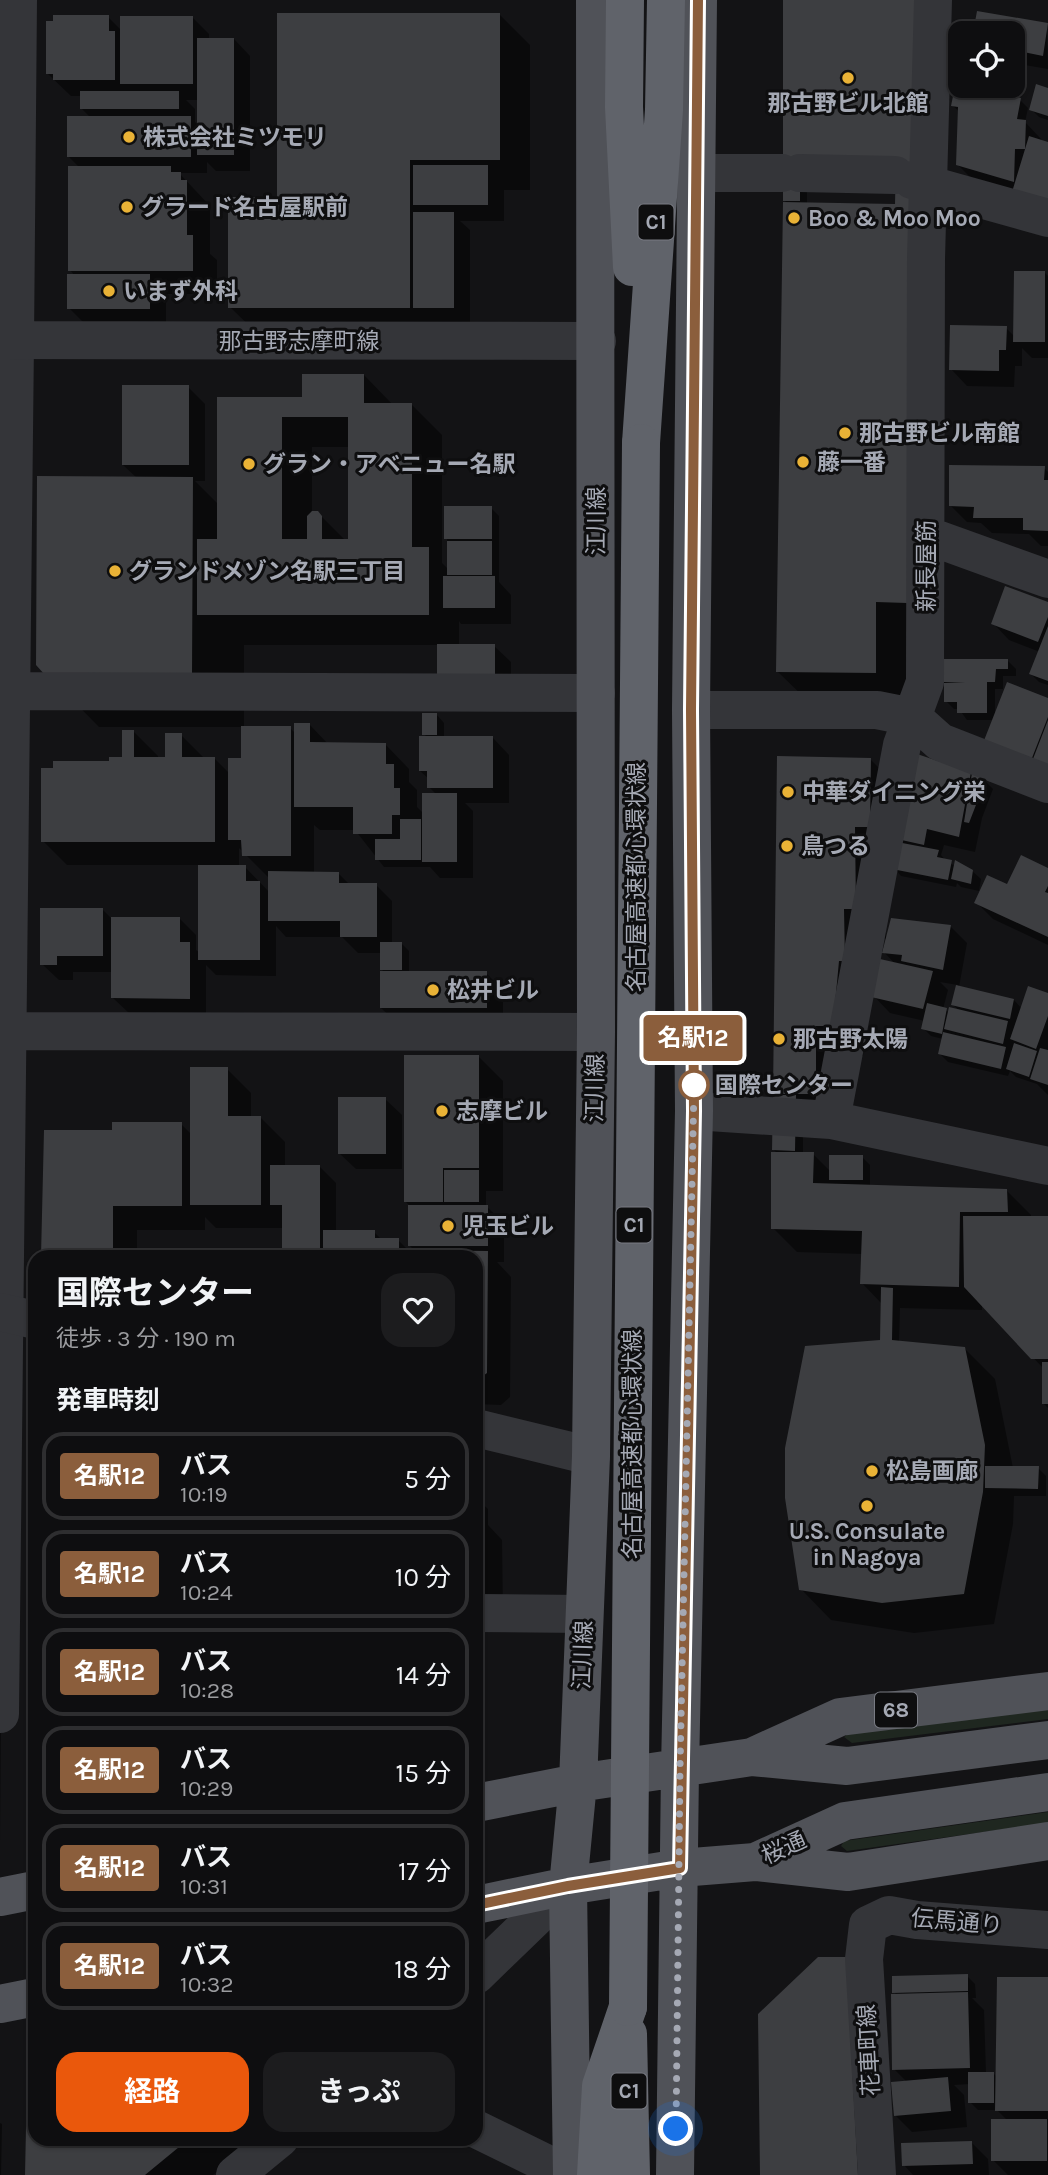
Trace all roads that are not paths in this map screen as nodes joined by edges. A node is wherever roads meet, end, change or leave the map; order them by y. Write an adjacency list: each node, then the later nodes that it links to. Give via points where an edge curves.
1 (18, 0): 10 (street)
2 (595, 0): 11 (main road, 江川線)
3 (625, 0): 12 (highway, via 624,107)
4 (666, 0): 12 (highway, 名古屋高速都心環状線 / C1, via 664,110)
5 (698, 0): 7 (main road)
6 (933, 0): 8 (street, 新長屋筋)
7 (695, 173): 8 (street); 17 (main road)
8 (911, 180): 9 (street); 13 (street, 新長屋筋)
9 (1048, 218)
10 (8, 340): 11 (street, 那古野志摩町線); 15 (street)
11 (597, 341): 16 (main road, 江川線)
12 (641, 443): 51 (highway, 名古屋高速都心環状線 / C1, bridge)
13 (926, 535): 14 (street); 18 (street, 新長屋筋, via 925,682)
14 (1048, 579)
15 (5, 692): 16 (street); 20 (street)
16 (596, 693): 21 (main road, 江川線)
17 (691, 710): 18 (street, via 877,710); 22 (main road)
18 (912, 717): 19 (street, via 940,742); 23 (street, 新長屋筋, via 902,744)
19 (1048, 783)
20 (4, 1015): 21 (street); 25 (street)
21 (596, 1032): 27 (main road, 江川線)
22 (694, 1111): 23 (street); 35 (main road)
23 (831, 1121): 24 (street)
24 (1048, 1167)
25 (13, 1315): 28 (street)
26 (483, 1430): 27 (street)
27 (591, 1456): 30 (main road, 江川線)
28 (12, 1608): 32 (street)
29 (483, 1613): 30 (street)
30 (584, 1614): 36 (main road, 江川線)
31 (1048, 1691): 34 (main road, 68, via 840,1717)
32 (0, 1714)
33 (1048, 1740): 34 (main road, 68, via 847,1766)
34 (752, 1757): 35 (main road, 68)
35 (680, 1769): 36 (main road, 68); 41 (main road)
36 (578, 1783): 38 (main road, 68); 42 (main road, 江川線)
37 (1048, 1793): 40 (main road, 桜通, via 845,1821)
38 (483, 1803)
39 (1048, 1841): 40 (main road, via 848,1872)
40 (755, 1862): 41 (main road, 桜通)
41 (680, 1868): 42 (main road, 桜通); 58 (main road)
42 (568, 1886): 45 (main road, 桜通); 48 (street); 55 (main road, 江川線)
43 (28, 1891): 44 (main road)
44 (0, 1897)
45 (483, 1904)
46 (868, 1925): 47 (street, 伝馬通り, via 889,1915); 59 (street, 花車町線, via 864,1959)
47 (1048, 1930)
48 (483, 1968)
49 (28, 1998): 50 (main road)
50 (0, 2004)
51 (628, 2007): 56 (highway, via 601,2086); 57 (highway, 名古屋高速都心環状線 / C1)
52 (483, 2132): 55 (street)
53 (270, 2146): 54 (street)
54 (235, 2175)
55 (571, 2175)
56 (596, 2175)
57 (631, 2175)
58 (675, 2175)
59 (877, 2175)

